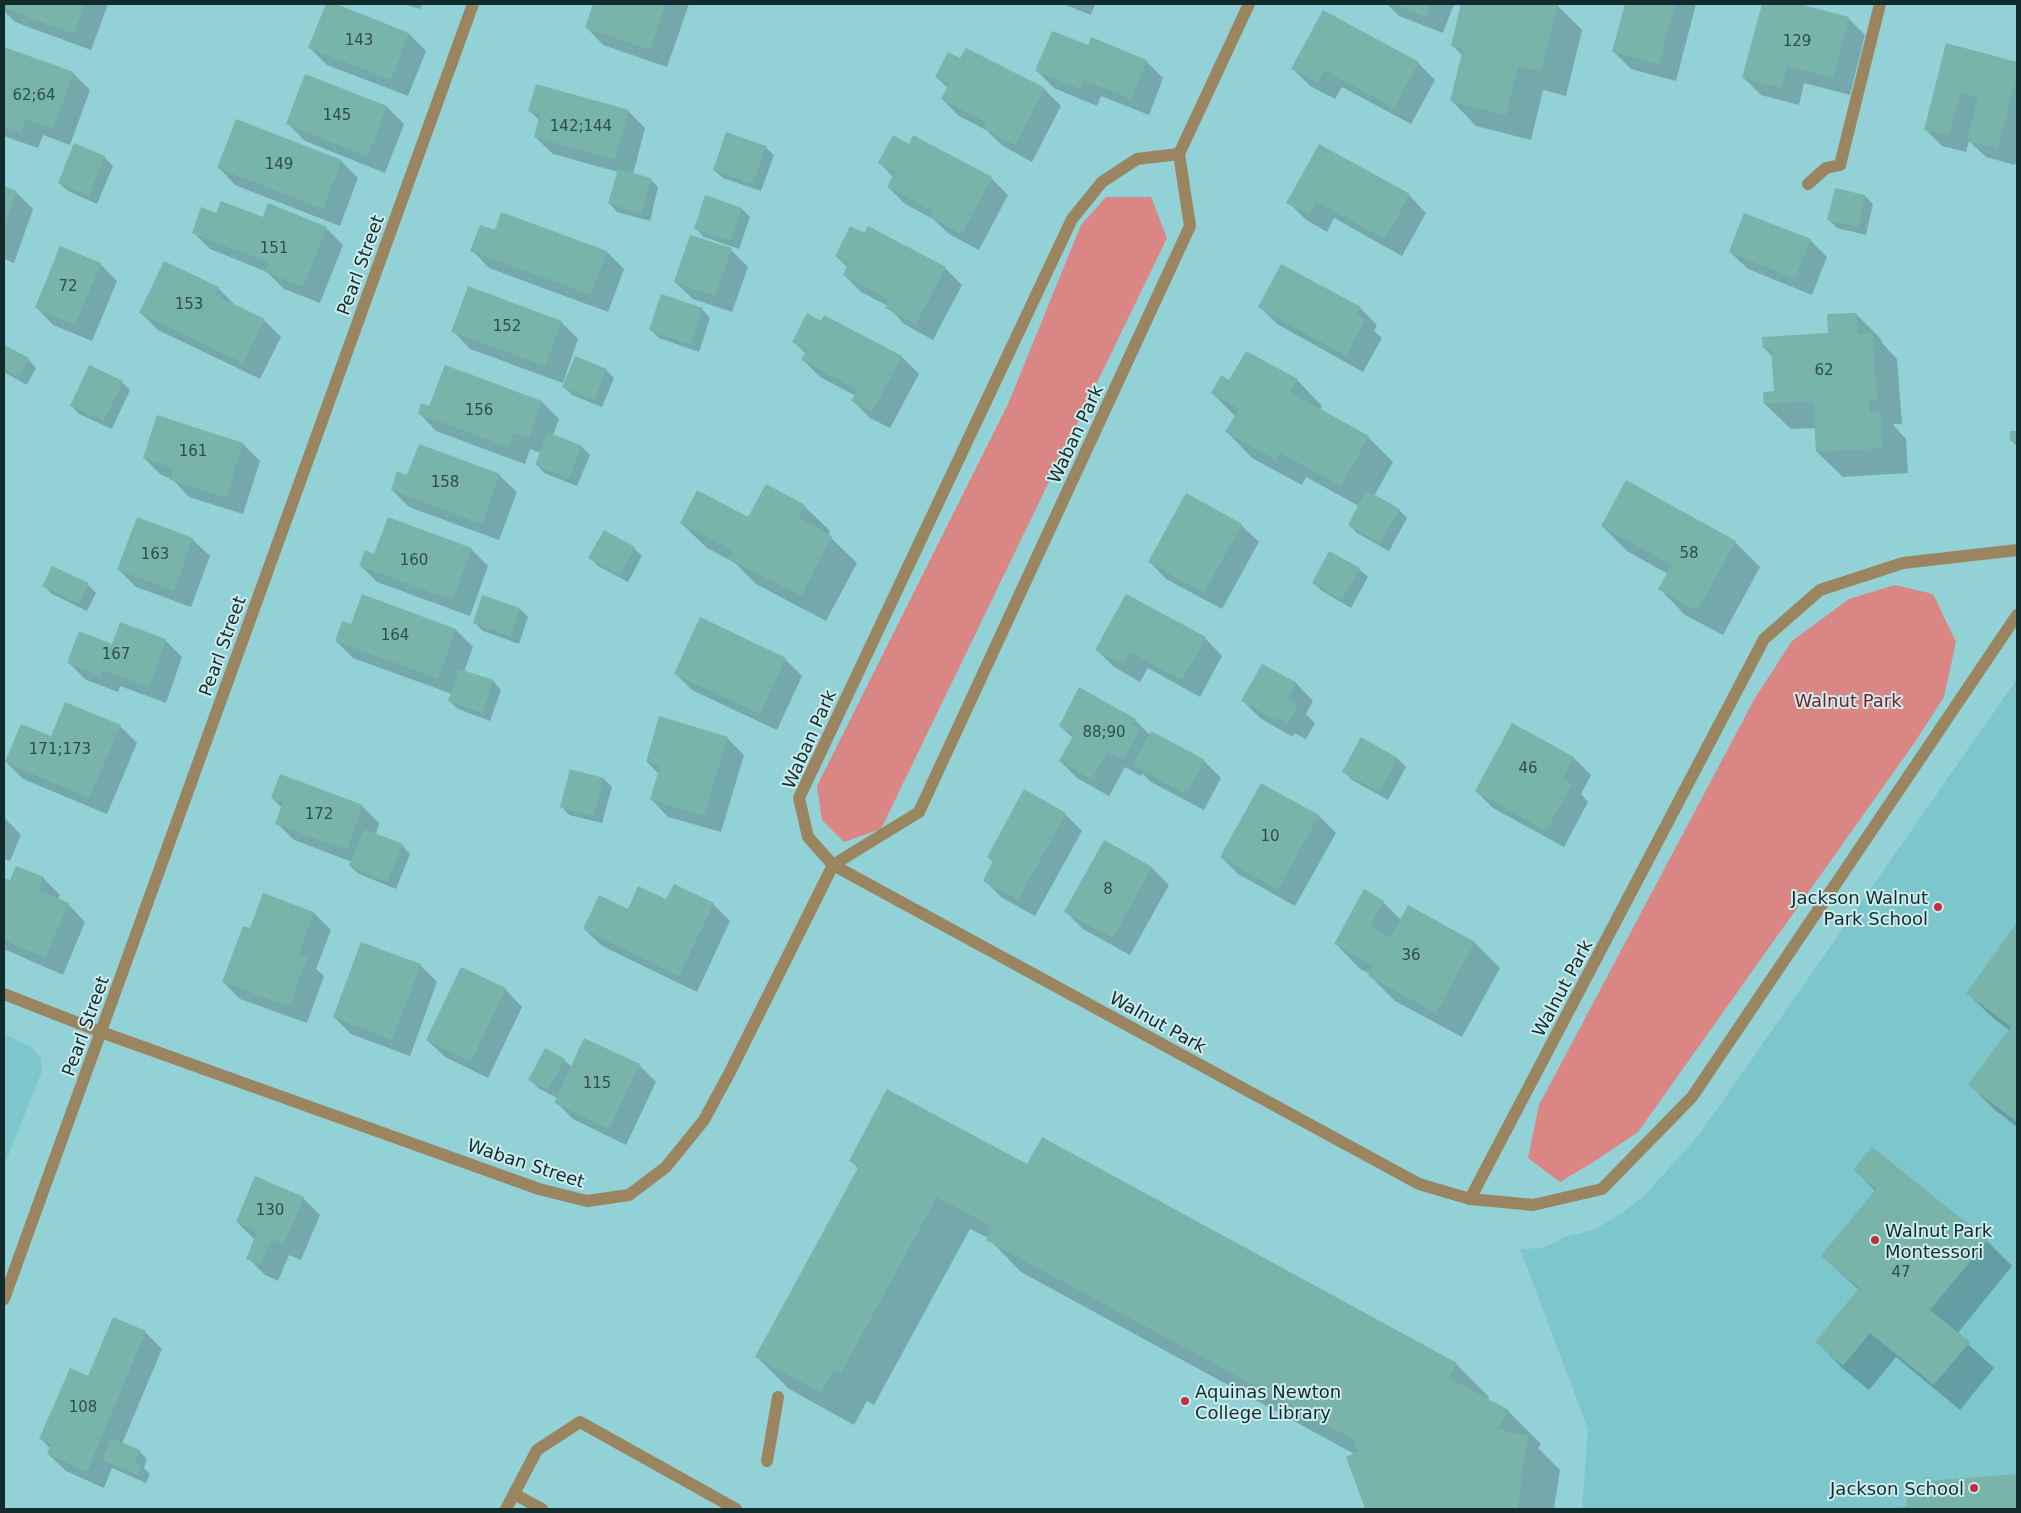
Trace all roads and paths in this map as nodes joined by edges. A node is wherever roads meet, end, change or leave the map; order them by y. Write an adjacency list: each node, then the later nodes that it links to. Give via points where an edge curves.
1 (473, 4): 10 (street, Pearl Street)
2 (1249, 4): 4 (street)
3 (1880, 4): 5 (street, via 1840,165 1826,168)
4 (1179, 154): 8 (street, Waban Park, via 1190,226 919,812); 8 (street, Waban Park, via 1138,158 1102,182 1072,218 799,798 808,837)
5 (1808, 184)
6 (2017, 550): 11 (street, Walnut Park, via 1903,563 1820,590 1764,639)
7 (2017, 615): 11 (street, Walnut Park, via 1692,1097 1602,1189 1533,1204)
8 (833, 865): 10 (street, Waban Street, via 704,1120 666,1167 629,1195 587,1201 539,1189); 11 (street, Walnut Park, via 1418,1184)
9 (4, 994): 10 (street, Waban Street)
10 (101, 1032): 12 (street, Pearl Street)
11 (1470, 1199)
12 (4, 1299)
13 (778, 1397): 14 (street)
14 (767, 1461)
15 (514, 1494): 16 (street); 17 (street); 18 (street, via 536,1450 580,1422)
16 (506, 1509)
17 (542, 1509)
18 (736, 1509)

